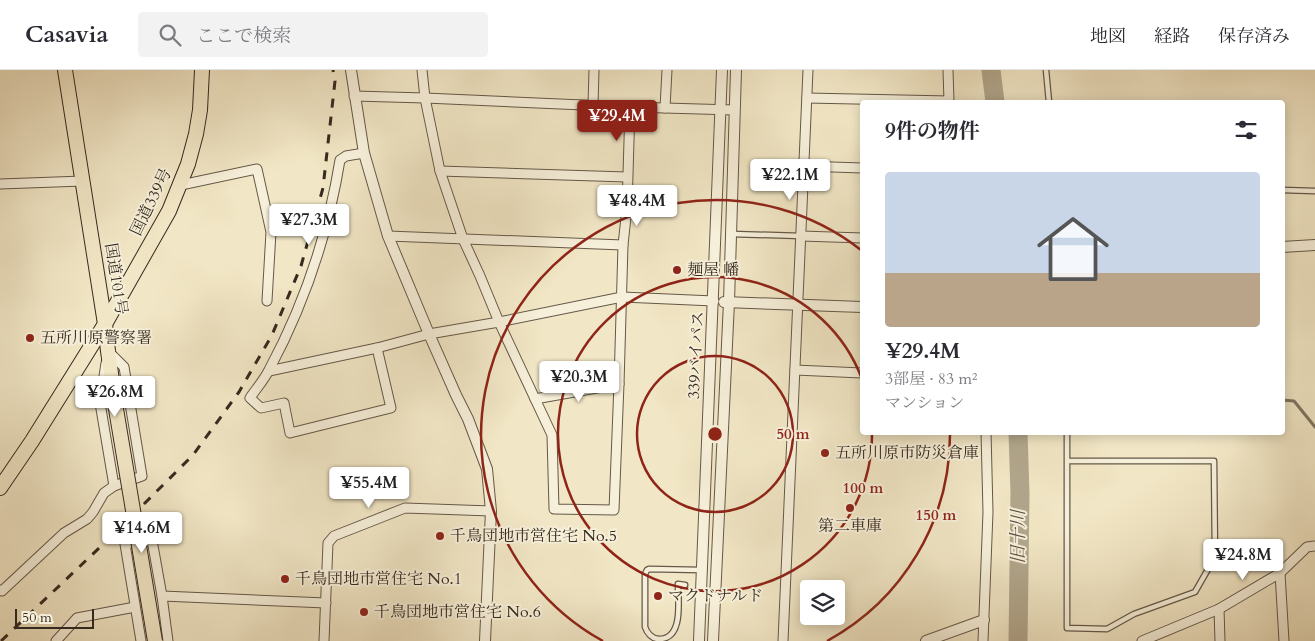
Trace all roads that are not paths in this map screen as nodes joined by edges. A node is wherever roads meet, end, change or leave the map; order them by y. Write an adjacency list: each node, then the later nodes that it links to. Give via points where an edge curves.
1 (65, 70): 28 (highway, 国道101号)
2 (202, 70): 30 (highway, 国道339号, via 196,134)
3 (351, 70): 12 (street)
4 (422, 70): 13 (street)
5 (594, 70): 18 (street)
6 (667, 70): 20 (street)
7 (722, 70): 21 (street, 339バイパス)
8 (736, 70): 22 (street)
9 (808, 70): 14 (street)
10 (948, 70): 16 (street)
11 (1046, 70): 17 (lane)
12 (354, 96): 13 (street); 23 (street)
13 (425, 98): 18 (street); 26 (street)
14 (807, 98): 15 (street); 24 (street)
15 (902, 100)
16 (949, 100)
17 (1049, 100)
18 (593, 105): 19 (street)
19 (630, 107): 20 (street); 27 (street)
20 (665, 108): 21 (street)
21 (721, 110): 22 (street); 43 (street, 339バイパス)
22 (734, 110): 33 (street)
23 (364, 153): 34 (street); 53 (street, via 340,160 318,256 298,311)
24 (803, 166): 25 (street); 35 (street)
25 (860, 168)
26 (440, 171): 27 (street); 37 (street)
27 (627, 177): 38 (street)
28 (83, 181): 29 (street); 48 (highway, 国道101号)
29 (0, 184)
30 (181, 185): 42 (street, via 257,169 271,232); 48 (highway, 国道339号)
31 (1285, 190): 32 (lane)
32 (1315, 191)
33 (731, 234): 35 (lane); 44 (street)
34 (388, 236): 37 (street); 49 (street)
35 (800, 236): 36 (street); 45 (street)
36 (860, 238)
37 (463, 239): 38 (street); 47 (street)
38 (624, 245): 41 (street)
39 (1315, 245): 40 (street)
40 (1285, 247)
41 (622, 297): 43 (street); 47 (street); 55 (street)
42 (267, 301)
43 (714, 301): 44 (street); 64 (street, 339バイパス)
44 (728, 302): 45 (street); 80 (street)
45 (798, 304): 46 (street); 52 (street)
46 (860, 307)
47 (499, 322): 49 (street); 56 (street)
48 (105, 324): 51 (highway, 国道101号); 61 (highway, 国道339号)
49 (429, 334): 50 (street); 62 (street, via 477,440 487,469)
50 (377, 348): 53 (street); 53 (street, via 391,408 290,433 284,402 260,408 250,398)
51 (108, 351): 60 (street, via 100,403); 60 (street, via 124,367 142,476); 75 (highway, 国道101号, bridge)
52 (795, 370): 54 (street); 81 (street)
53 (269, 371)
54 (860, 373)
55 (619, 384): 56 (street); 56 (street, via 614,510 554,509 552,436)
56 (535, 398)
57 (986, 435): 72 (street, via 988,512)
58 (1067, 435): 59 (lane)
59 (1067, 461): 59 (lane, via 1067,628 1108,629 1134,614 1194,592 1214,557 1214,461)
60 (114, 486): 67 (street, via 104,493 87,519 64,533)
61 (0, 488)
62 (491, 511): 69 (street, via 405,508 334,536 328,543); 78 (street)
63 (1315, 546): 65 (street, via 1307,547)
64 (702, 570): 66 (lane, via 647,570 645,627 651,636 659,639 674,632 678,622 678,584); 79 (street, 339バイパス)
65 (1280, 573): 71 (street); 86 (street)
66 (685, 584)
67 (0, 590)
68 (162, 596): 69 (street); 70 (street, via 152,540 125,544); 76 (street)
69 (326, 603): 77 (street)
70 (135, 607): 73 (street, via 77,618); 74 (street)
71 (1218, 609): 84 (street); 85 (street)
72 (984, 620): 82 (street); 83 (street)
73 (56, 641)
74 (141, 641)
75 (155, 641)
76 (168, 641)
77 (324, 641)
78 (485, 641)
79 (699, 641)
80 (713, 641)
81 (783, 641)
82 (926, 641)
83 (983, 641)
84 (1142, 641)
85 (1220, 641)
86 (1284, 641)

